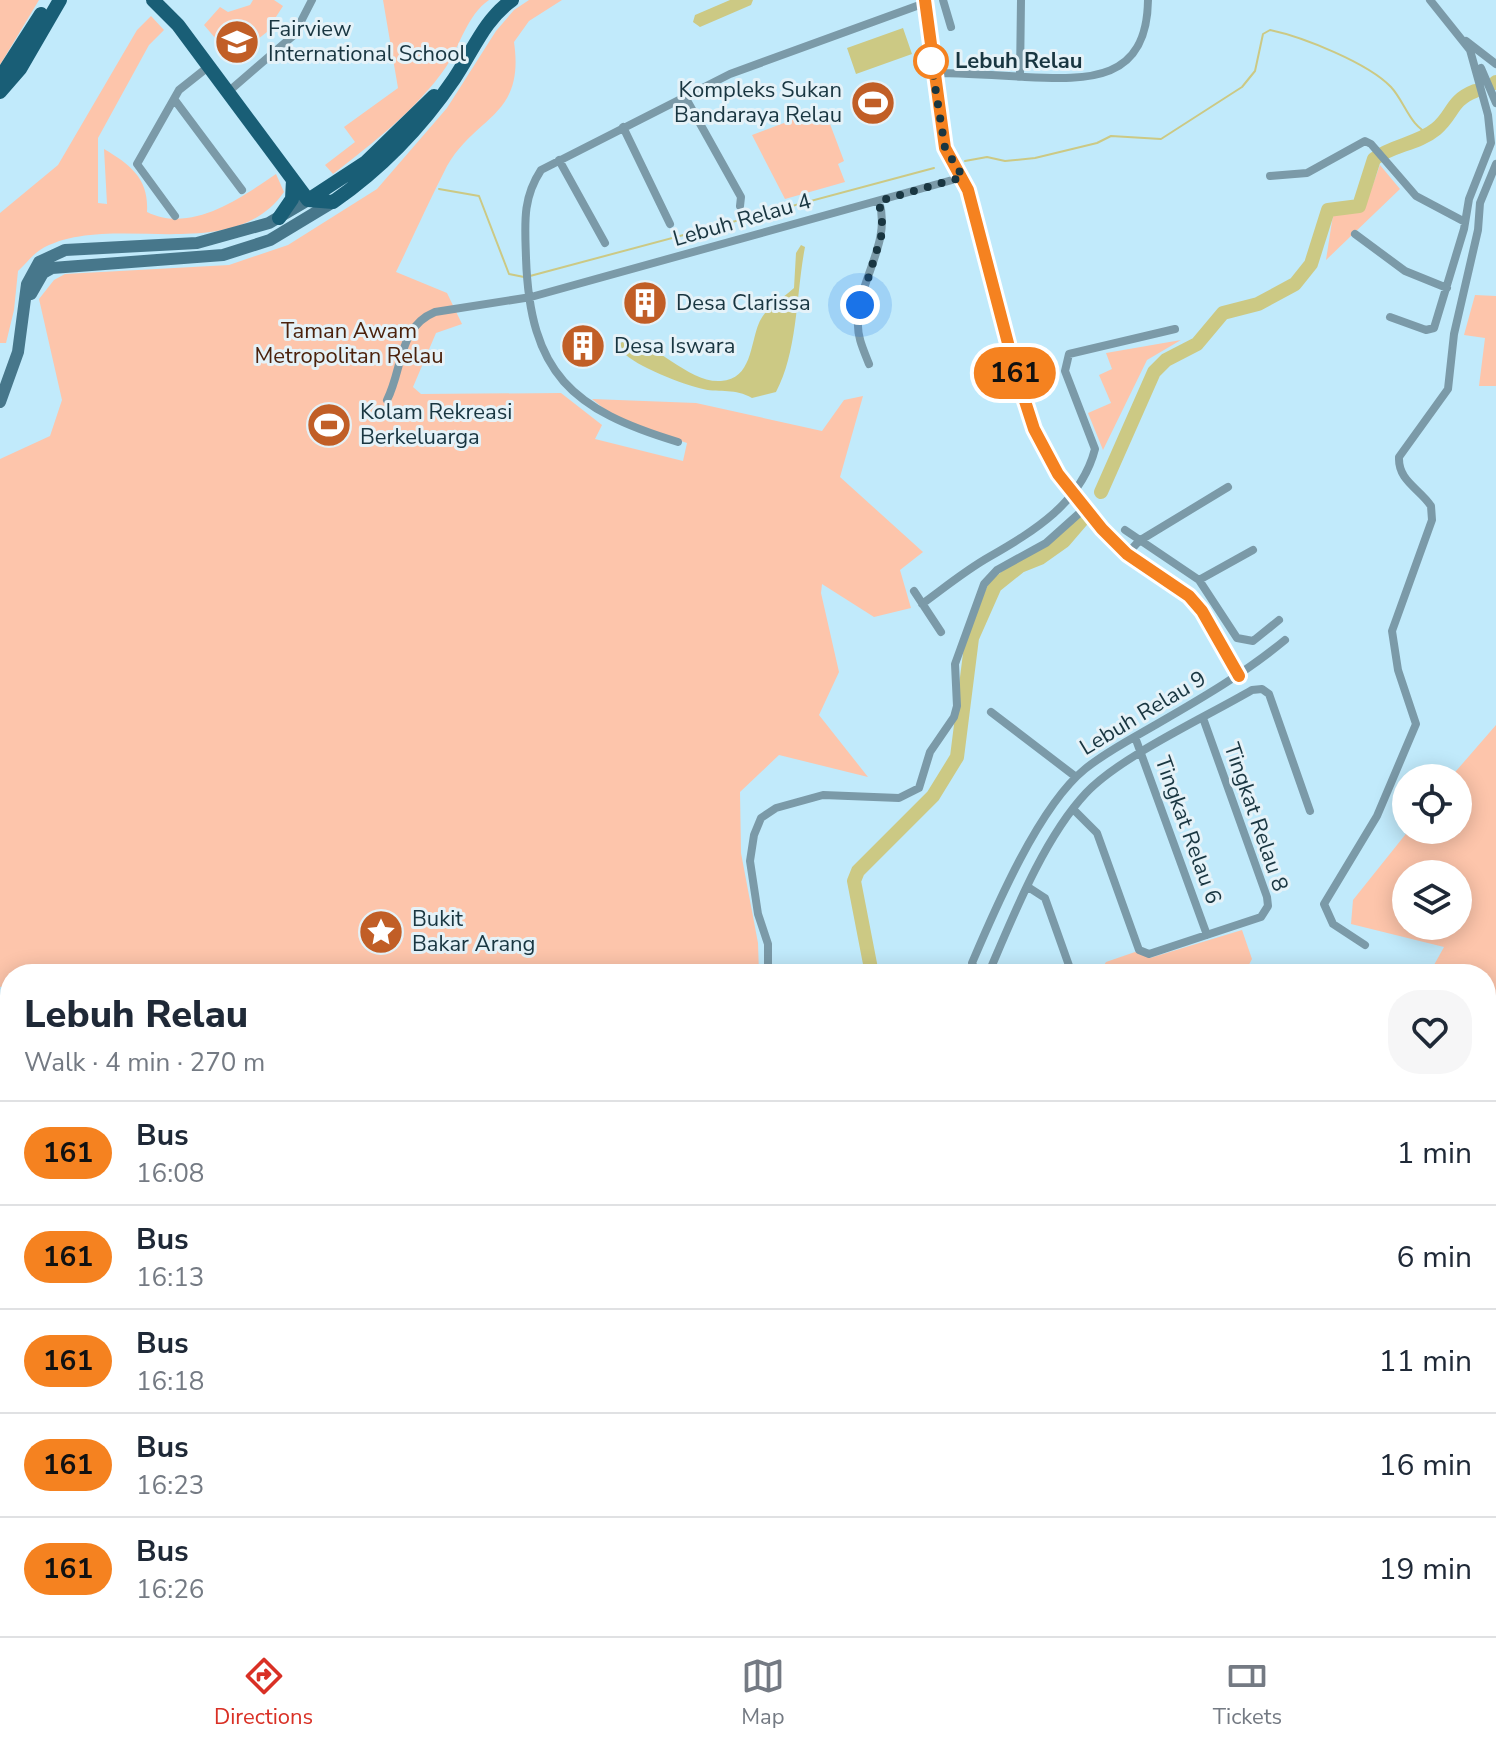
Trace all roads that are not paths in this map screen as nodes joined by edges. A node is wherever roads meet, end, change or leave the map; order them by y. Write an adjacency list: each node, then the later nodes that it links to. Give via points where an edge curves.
1 (49, 0): 18 (main road)
2 (60, 0): 20 (main road, via 20,69)
3 (153, 0): 14 (main road)
4 (312, 0): 21 (street, via 294,35)
5 (512, 0): 19 (main road, via 488,22)
6 (943, 0): 11 (street)
7 (1021, 0): 17 (street)
8 (1148, 0): 17 (street, via 1147,25 1138,49 1121,64 1086,79)
9 (1430, 0): 12 (street)
10 (925, 1): 16 (street); 22 (street)
11 (951, 27)
12 (1462, 38): 13 (street); 15 (street)
13 (1496, 64): 15 (street)
14 (208, 67): 21 (main road); 23 (street, via 184,84)
15 (1478, 68): 24 (street); 39 (street, via 1491,143)
16 (933, 73): 17 (street); 29 (street, via 945,148)
17 (1020, 76)
18 (0, 78)
19 (453, 81): 31 (main road); 35 (main road, via 375,173)
20 (0, 92)
21 (228, 92): 30 (main road)
22 (684, 95): 25 (street); 36 (street, via 741,197)
23 (174, 99): 32 (street); 37 (street, via 137,164)
24 (1496, 103)
25 (623, 127): 26 (street); 40 (street)
26 (559, 160): 43 (street); 45 (street, via 541,170 527,195)
27 (1496, 164): 76 (street, via 1480,203 1448,389 1399,457 1398,469 1426,497 1432,520 1392,631 1416,724 1377,816 1324,904 1333,924)
28 (1270, 176): 39 (street, via 1307,173 1369,142 1416,196)
29 (963, 177): 34 (street, Lebuh Relau 4); 54 (street, via 1024,403)
30 (293, 180): 31 (main road); 33 (main road); 38 (main road, via 292,199)
31 (336, 183): 33 (main road)
32 (242, 190)
33 (308, 200): 35 (main road); 38 (main road); 41 (main road, via 308,213)
34 (879, 201): 45 (street, Lebuh Relau 4); 49 (street, via 883,230 857,319)
35 (333, 202): 41 (main road)
36 (740, 206)
37 (175, 216)
38 (279, 218): 46 (main road, via 197,243 65,250 32,273)
39 (1465, 222): 44 (street)
40 (670, 224)
41 (296, 227): 46 (main road, via 223,255 52,268 35,283)
42 (1355, 234): 44 (street, via 1405,271)
43 (605, 243)
44 (1447, 288): 47 (street, via 1432,330)
45 (531, 297): 50 (street, Lebuh Relau 4, via 424,316 407,334); 52 (street, via 537,333 549,360 583,401 624,425)
46 (26, 304): 51 (main road, via 18,352)
47 (1390, 317)
48 (1175, 329): 54 (street, via 1069,354 1065,371 1095,449)
49 (869, 364)
50 (387, 400)
51 (0, 402)
52 (678, 442)
53 (1228, 487): 57 (street)
54 (1073, 496): 55 (street); 62 (street, via 1023,539)
55 (1084, 509): 59 (street); 77 (street, via 1046,543 997,570 984,584 955,664 954,717 930,752 919,788 899,798 823,795 776,808 761,818 750,861)
56 (1125, 530): 57 (street)
57 (1139, 541): 59 (street); 60 (street)
58 (1253, 550): 60 (street)
59 (1127, 554): 66 (street, via 1189,596)
60 (1199, 580): 63 (street, via 1237,638 1253,641)
61 (914, 591): 62 (street)
62 (922, 604): 64 (street)
63 (1279, 620)
64 (941, 632)
65 (1285, 640): 66 (street, Lebuh Relau 9)
66 (1239, 676): 69 (street, Lebuh Relau 9)
67 (991, 712): 71 (street)
68 (1203, 718): 70 (street); 73 (street, via 1252,690 1269,694); 75 (street, Tingkat Relau 8, via 1268,906 1261,917)
69 (1135, 737): 70 (street, Tingkat Relau 6); 71 (street, Lebuh Relau 9)
70 (1142, 754): 72 (street, via 1086,793); 75 (street, Tingkat Relau 6)
71 (1076, 777): 78 (street, Lebuh Relau 9, via 1028,846)
72 (1074, 810): 74 (street); 75 (street, via 1097,833 1139,950 1149,954)
73 (1310, 811)
74 (1028, 887): 79 (street); 80 (street, via 1045,898)
75 (1207, 935)
76 (1365, 945)
77 (768, 964)
78 (972, 964)
79 (993, 964)
80 (1068, 964)

